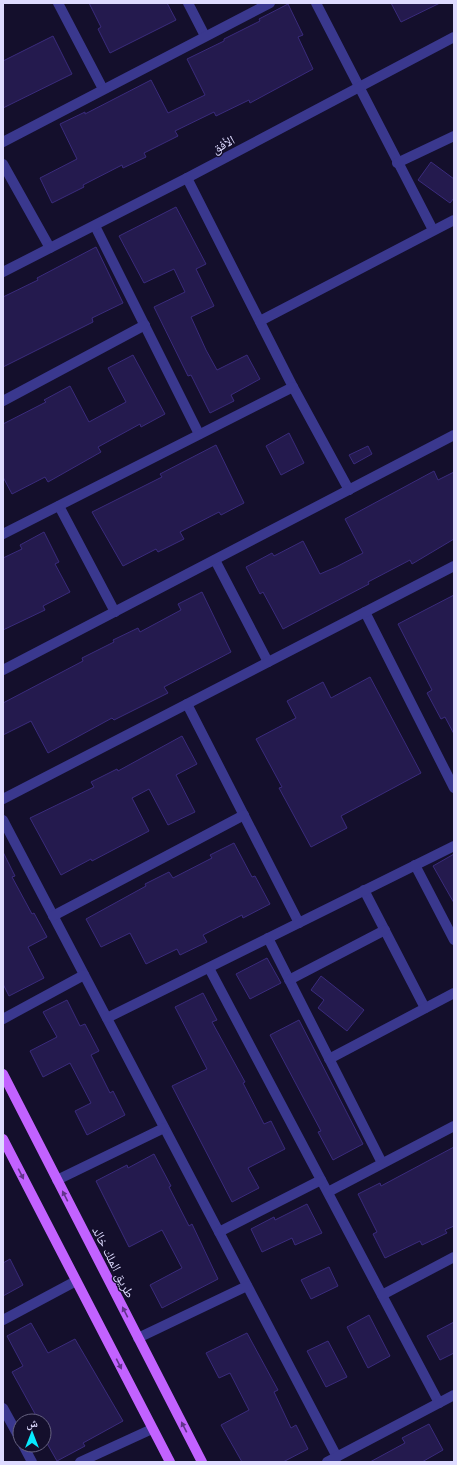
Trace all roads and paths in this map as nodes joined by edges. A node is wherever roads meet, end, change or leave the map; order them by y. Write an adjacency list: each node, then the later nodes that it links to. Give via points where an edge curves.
1 (58, 3): 8 (street)
2 (188, 3): 5 (street)
3 (270, 3): 5 (street)
4 (316, 3): 7 (street)
5 (205, 36): 8 (street)
6 (454, 37): 7 (street, الأفق)
7 (360, 86): 11 (street); 13 (street, الأفق)
8 (103, 89): 10 (street)
9 (454, 136): 11 (street)
10 (3, 142)
11 (397, 163): 16 (street)
12 (3, 164): 17 (street)
13 (187, 178): 15 (street, الأفق); 19 (street)
14 (454, 220): 16 (street)
15 (95, 226): 17 (street, الأفق); 20 (street)
16 (433, 230): 19 (street)
17 (50, 248): 18 (street, الأفق)
18 (3, 272)
19 (260, 321): 21 (street)
20 (145, 325): 22 (street); 23 (street)
21 (293, 387): 23 (street); 25 (street)
22 (3, 401)
23 (200, 434): 26 (street)
24 (454, 436): 25 (street)
25 (349, 490): 28 (street)
26 (58, 506): 27 (street); 30 (street)
27 (3, 534)
28 (215, 560): 30 (street); 32 (street)
29 (454, 566): 31 (street)
30 (115, 612): 33 (street)
31 (365, 612): 32 (street); 35 (street)
32 (268, 662): 34 (street)
33 (3, 670)
34 (186, 704): 36 (street); 37 (street)
35 (454, 788)
36 (3, 799)
37 (244, 815): 42 (street); 43 (street)
38 (3, 820): 42 (street)
39 (454, 846): 40 (street)
40 (415, 865): 41 (street); 46 (street)
41 (364, 890): 43 (street); 44 (street)
42 (53, 916): 48 (street)
43 (299, 923): 45 (street)
44 (385, 930): 49 (street); 51 (street)
45 (268, 938): 47 (street); 49 (street)
46 (454, 940)
47 (209, 968): 52 (street); 61 (street)
48 (84, 975): 52 (street); 53 (street)
49 (289, 980): 54 (street)
50 (454, 993): 51 (street)
51 (425, 1008): 54 (street)
52 (107, 1018): 57 (street)
53 (3, 1019)
54 (330, 1059): 59 (street)
55 (3, 1074): 60 (main road, طريق الملك خالد)
56 (454, 1126): 59 (street)
57 (164, 1128): 60 (street); 63 (street)
58 (3, 1139): 65 (main road, one-way to 65)
59 (382, 1163): 62 (street)
60 (57, 1180): 69 (main road, طريق الملك خالد, one-way to 60)
61 (321, 1180): 62 (street); 63 (street)
62 (328, 1192): 67 (street)
63 (219, 1232): 66 (street)
64 (454, 1258): 67 (street)
65 (76, 1281): 68 (street); 74 (main road, one-way to 74)
66 (247, 1286): 69 (street); 76 (street)
67 (382, 1295): 71 (street)
68 (3, 1320)
69 (138, 1338): 80 (main road, طريق الملك خالد, one-way to 69)
70 (454, 1396): 71 (street)
71 (439, 1403): 76 (street)
72 (3, 1408): 73 (street)
73 (12, 1425)
74 (152, 1429): 78 (street); 79 (main road)
75 (27, 1453): 77 (street)
76 (337, 1457): 81 (street)
77 (32, 1462)
78 (80, 1462)
79 (170, 1462)
80 (202, 1462)
81 (327, 1462)

